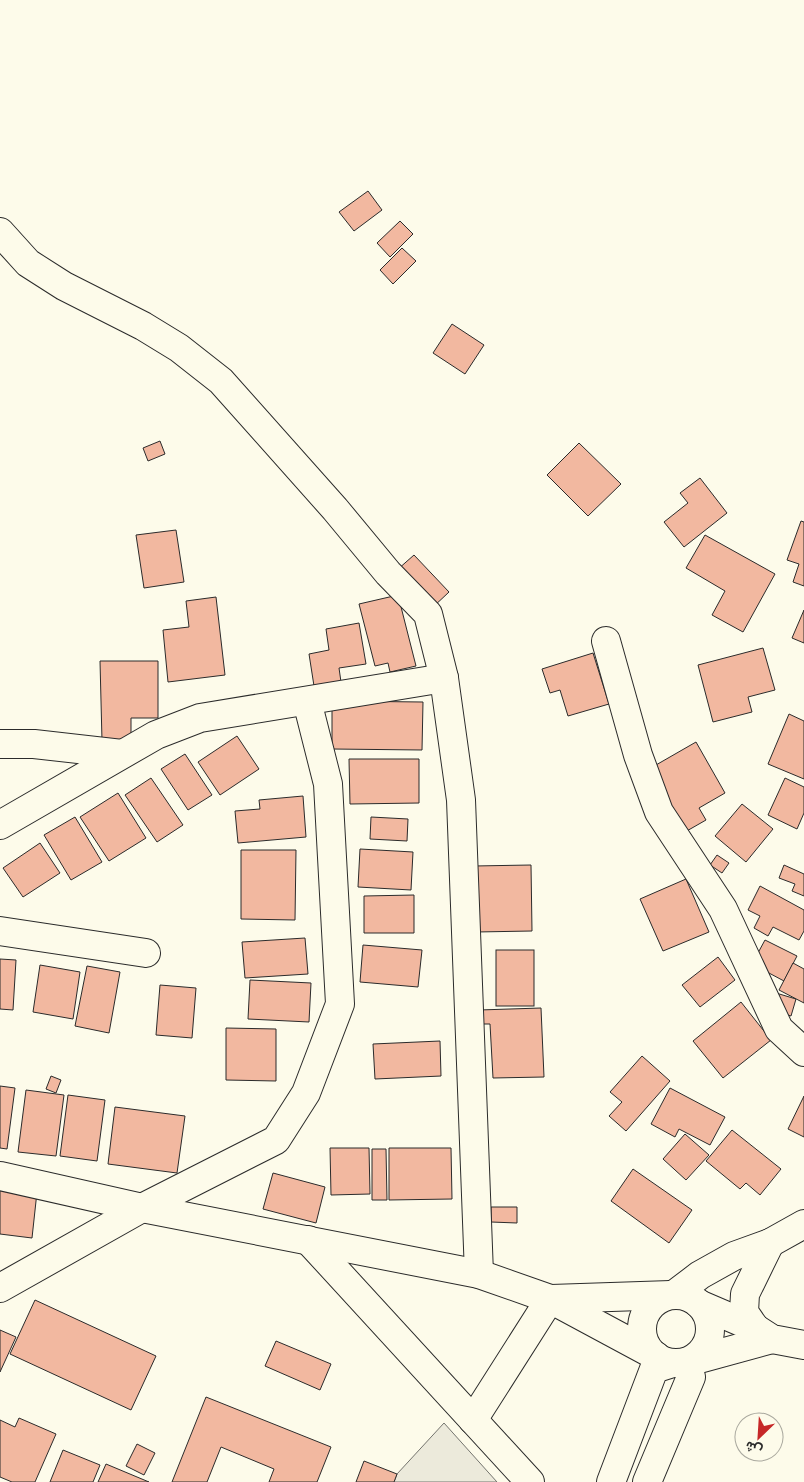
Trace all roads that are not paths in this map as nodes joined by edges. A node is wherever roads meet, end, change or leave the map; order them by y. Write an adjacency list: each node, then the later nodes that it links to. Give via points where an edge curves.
1 (0, 232): 3 (street, via 28,263 64,286 172,343 222,381 388,573 428,614)
2 (606, 641): 10 (street, via 638,755 659,812 723,909 779,1029)
3 (444, 678): 4 (street); 16 (street, via 461,800)
4 (307, 701): 6 (street, via 200,718 156,735); 12 (street, via 328,784 340,1004 306,1093 276,1140)
5 (0, 744): 6 (street, via 34,744)
6 (122, 754): 7 (street)
7 (0, 825)
8 (0, 931): 9 (street)
9 (146, 953)
10 (804, 1052)
11 (0, 1176): 12 (street)
12 (142, 1208): 14 (street); 17 (street)
13 (804, 1224): 15 (street)
14 (308, 1240): 16 (street); 23 (street)
15 (770, 1243): 18 (street, via 734,1256 700,1275); 20 (street, via 745,1294 744,1312)
16 (479, 1274): 19 (street)
17 (0, 1288)
18 (682, 1298): 19 (street); 20 (street); 22 (street, via 708,1318 709,1337 704,1348); 22 (street, via 653,1302 642,1325 648,1348)
19 (550, 1299): 22 (street); 23 (street)
20 (763, 1333): 21 (street); 22 (street)
21 (804, 1345)
22 (672, 1360): 25 (street, via 654,1369); 26 (street, via 691,1377)
23 (473, 1420): 24 (street)
24 (530, 1482)
25 (611, 1482)
26 (647, 1482)

